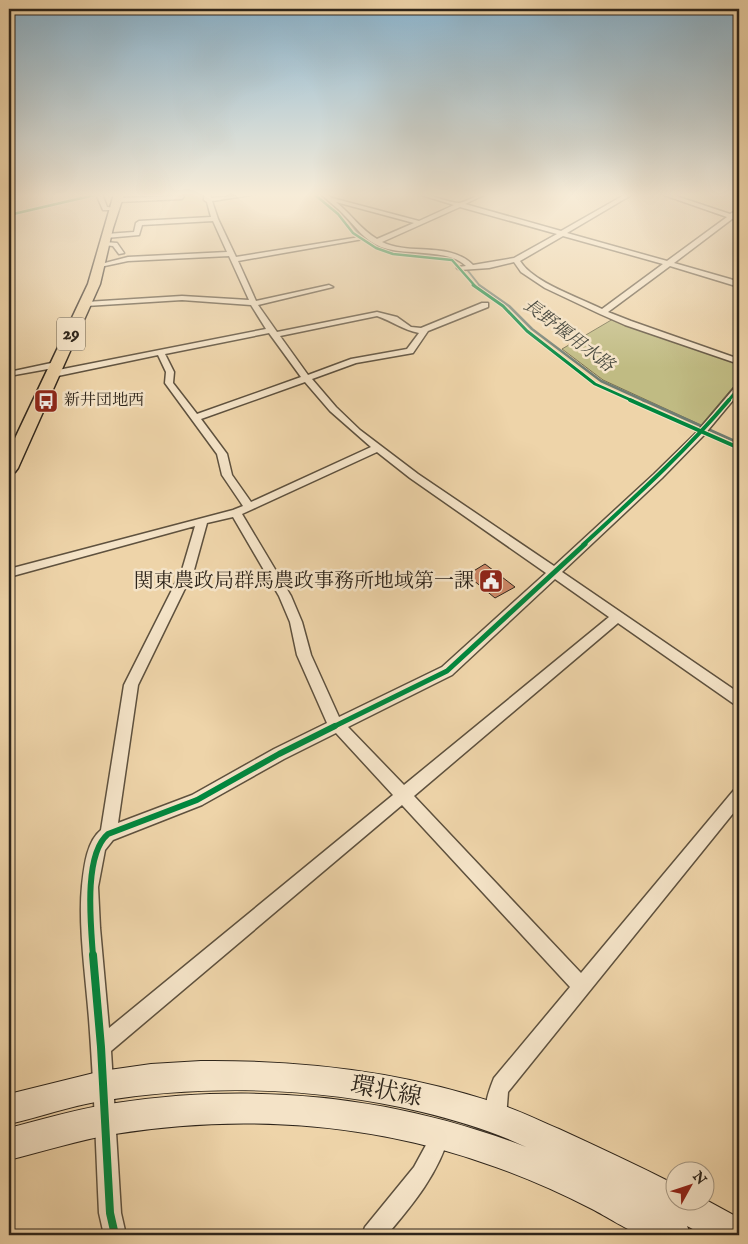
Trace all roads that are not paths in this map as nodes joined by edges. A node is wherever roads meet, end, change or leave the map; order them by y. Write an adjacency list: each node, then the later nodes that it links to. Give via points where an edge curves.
1 (103, 252): 11 (main road, 29)
2 (230, 252): 8 (street)
3 (267, 252): 8 (street)
4 (423, 252): 9 (street, via 455,255 464,260 466,268)
5 (530, 252): 9 (street)
6 (628, 252): 10 (street)
7 (683, 252): 10 (street)
8 (232, 257): 11 (street, via 128,259); 14 (street)
9 (516, 260): 17 (street, via 522,271)
10 (668, 263): 12 (street); 17 (street)
11 (100, 265): 15 (main road, 29)
12 (739, 285)
13 (329, 287): 14 (street)
14 (252, 303): 15 (street, via 182,298); 19 (street)
15 (86, 304): 22 (main road, 29)
16 (485, 305): 18 (street)
17 (603, 312): 21 (street)
18 (423, 331): 19 (street, via 409,329 394,319 377,314); 24 (street, via 410,351 354,361)
19 (273, 333): 20 (street); 24 (street)
20 (161, 353): 22 (street); 26 (street, via 170,372 169,383)
21 (739, 362)
22 (55, 369): 23 (street); 28 (main road, 29)
23 (9, 374)
24 (306, 378): 26 (street); 27 (street, via 333,409)
25 (739, 388): 34 (street, via 705,429)
26 (196, 418): 30 (street, via 222,454 227,476)
27 (377, 448): 30 (street); 34 (street)
28 (12, 453): 29 (main road, 29)
29 (9, 468)
30 (248, 507): 31 (street)
31 (236, 513): 32 (street); 37 (street, via 285,596 296,622 304,655)
32 (202, 521): 33 (street); 40 (street, via 188,570 131,685)
33 (9, 573)
34 (554, 573): 35 (street); 37 (street, via 447,671)
35 (617, 616): 36 (street); 38 (street)
36 (739, 700)
37 (337, 726): 38 (street); 40 (street, via 197,800)
38 (404, 795): 41 (street); 42 (street)
39 (739, 795): 41 (street)
40 (108, 834): 42 (street, via 97,848 90,887)
41 (582, 987): 45 (street, via 501,1084)
42 (101, 1047): 43 (street)
43 (102, 1085): 44 (street, 環状線); 45 (street, 環状線, via 200,1074 249,1074 364,1085); 46 (street)
44 (9, 1109)
45 (496, 1118): 52 (street, 環状線, via 671,1199)
46 (104, 1121): 47 (street, 環状線, via 197,1108 244,1108 352,1115); 48 (street, 環状線); 49 (street, via 110,1213)
47 (440, 1133): 50 (street, via 433,1158 423,1175); 51 (street, 環状線, via 552,1173)
48 (9, 1144)
49 (115, 1235)
50 (373, 1235)
51 (674, 1235)
52 (737, 1235)

